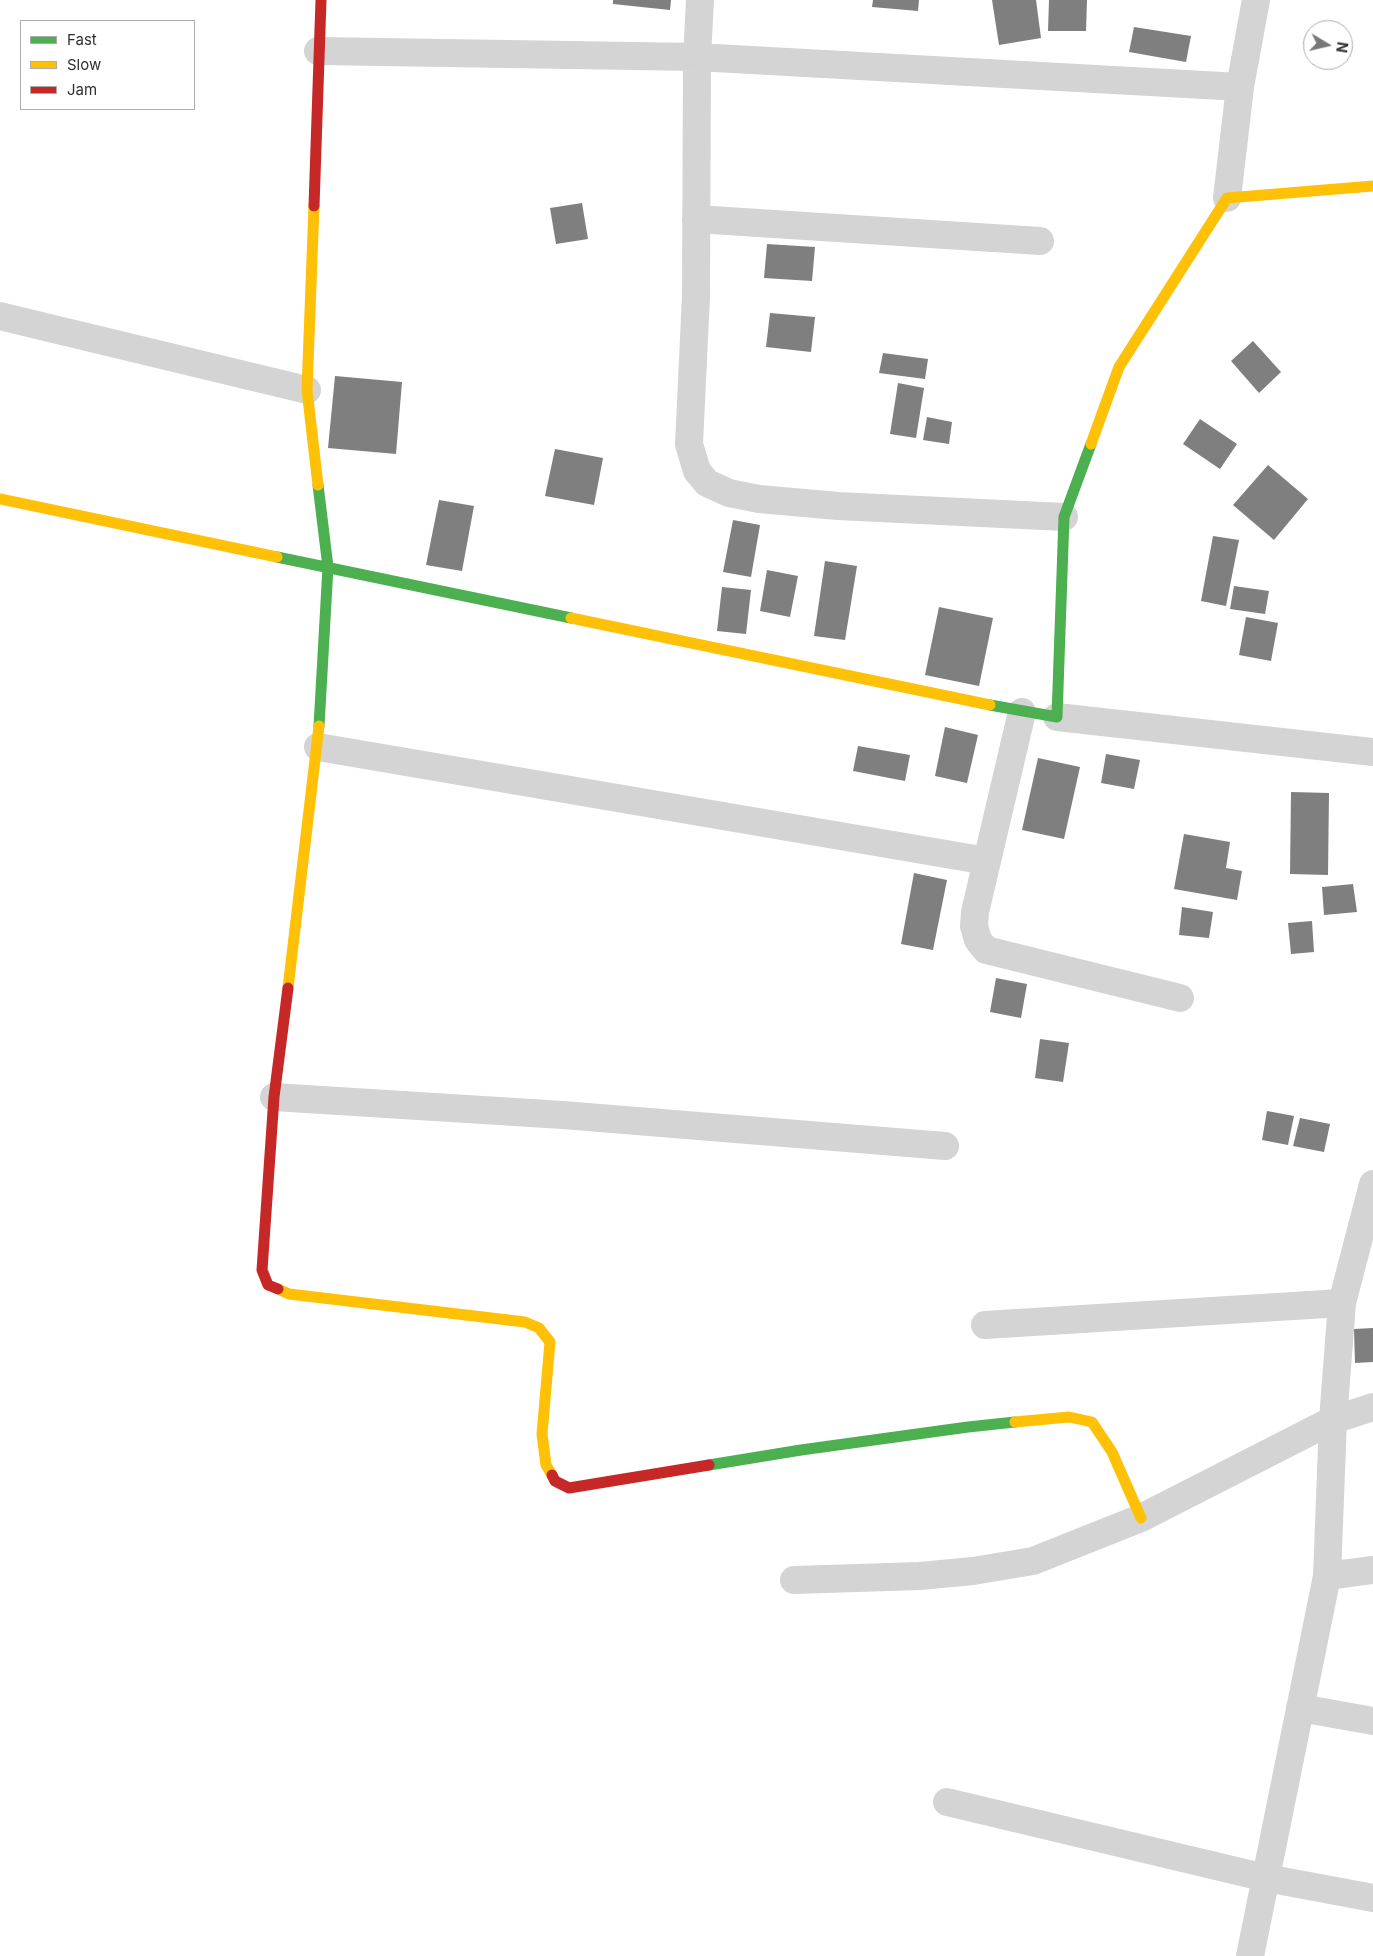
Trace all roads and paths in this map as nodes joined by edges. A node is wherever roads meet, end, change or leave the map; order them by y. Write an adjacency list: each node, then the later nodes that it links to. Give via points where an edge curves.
1 (321, 0): 4 (street)
2 (700, 0): 5 (street)
3 (1256, 0): 6 (street)
4 (318, 51): 5 (street); 12 (street)
5 (697, 57): 6 (street); 9 (street)
6 (1240, 87): 8 (street)
7 (1373, 186): 8 (street)
8 (1227, 198): 14 (street, via 1119,367)
9 (696, 219): 10 (street); 14 (street, via 689,444 697,471 707,483 729,493 769,500)
10 (1040, 241)
11 (0, 316): 12 (street)
12 (307, 390): 15 (street)
13 (0, 499): 15 (street)
14 (1064, 517): 17 (street)
15 (328, 567): 16 (street); 18 (street)
16 (1022, 712): 17 (street); 20 (street)
17 (1057, 717): 19 (street)
18 (318, 747): 20 (street); 22 (street)
19 (1373, 752)
20 (987, 862): 21 (street, via 974,926 978,940 986,950)
21 (1180, 998)
22 (274, 1097): 23 (street, via 563,1115); 29 (street, via 262,1270 268,1285 289,1294 525,1322 539,1328 550,1342 542,1434 546,1465 555,1481 569,1488 820,1448 968,1427 1069,1417 1092,1422 1102,1436)
23 (945, 1146)
24 (1373, 1184): 25 (street)
25 (1342, 1303): 26 (street); 28 (street)
26 (985, 1325)
27 (1373, 1407): 28 (street)
28 (1334, 1420): 29 (street); 31 (street)
29 (1141, 1518): 32 (street, via 1033,1561 938,1574)
30 (1373, 1570): 31 (street)
31 (1327, 1576): 33 (street)
32 (794, 1580)
33 (1300, 1708): 34 (street); 36 (street)
34 (1373, 1721)
35 (947, 1802): 36 (street)
36 (1266, 1878): 37 (street); 38 (street)
37 (1373, 1898)
38 (1250, 1956)

